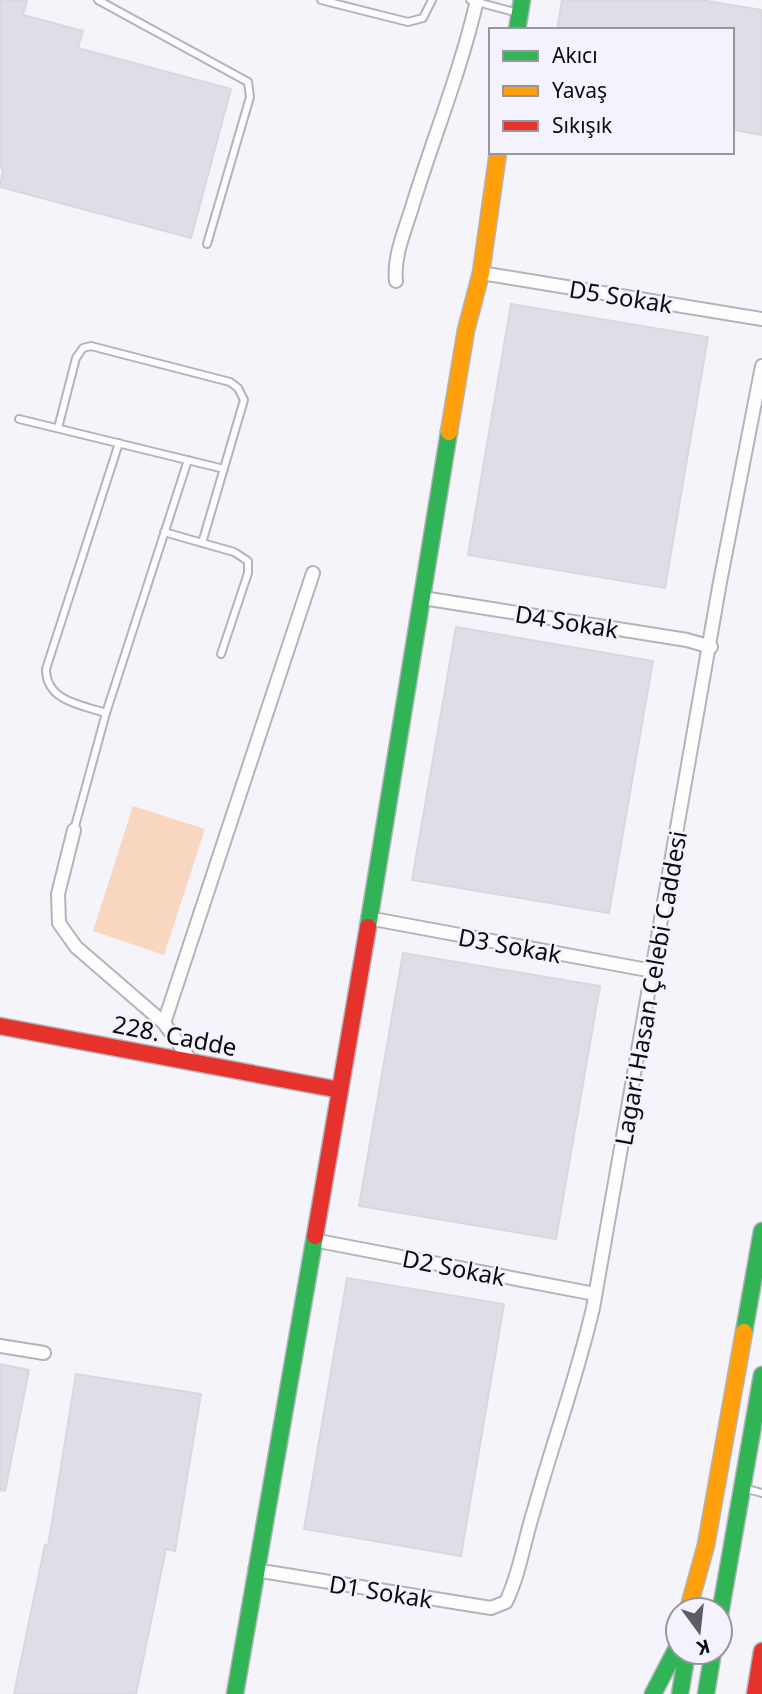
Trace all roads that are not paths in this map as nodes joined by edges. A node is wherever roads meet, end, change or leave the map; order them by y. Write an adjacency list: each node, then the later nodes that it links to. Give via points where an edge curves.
1 (98, 0): 8 (lane, via 248,82 250,97)
2 (321, 0): 3 (lane, via 408,22 423,18)
3 (432, 0)
4 (474, 1): 5 (lane); 10 (street, via 458,71 400,248)
5 (521, 6): 6 (main road)
6 (517, 28)
7 (498, 154): 9 (main road)
8 (207, 244)
9 (481, 274): 11 (street, D5 Sokak); 21 (main road, via 466,330)
10 (396, 281)
11 (762, 319)
12 (762, 366): 22 (street, Lagari Hasan Çelebi Caddesi)
13 (19, 419): 14 (lane)
14 (58, 428): 15 (lane); 17 (lane, via 76,358 91,346 230,382 238,388 244,400)
15 (119, 443): 16 (lane); 24 (lane, via 46,669 46,683 54,693)
16 (188, 460): 17 (lane); 18 (lane)
17 (224, 469): 19 (lane)
18 (164, 532): 19 (lane); 24 (lane)
19 (202, 543): 23 (lane, via 248,561)
20 (313, 573): 28 (street)
21 (423, 598): 22 (street, D4 Sokak); 26 (main road)
22 (711, 647): 27 (street, Lagari Hasan Çelebi Caddesi)
23 (222, 654)
24 (106, 713): 25 (lane)
25 (74, 830): 28 (street, via 58,894 59,923 76,947)
26 (368, 918): 27 (street, D3 Sokak); 31 (main road)
27 (653, 971): 34 (street, Lagari Hasan Çelebi Caddesi)
28 (164, 1023): 30 (street)
29 (0, 1026): 30 (main road, 228. Cadde)
30 (191, 1061): 31 (main road, 228. Cadde)
31 (341, 1090): 33 (main road)
32 (762, 1231): 40 (main road)
33 (313, 1240): 34 (street, D2 Sokak); 41 (main road)
34 (595, 1294): 45 (street, Lagari Hasan Çelebi Caddesi, via 572,1393 533,1512 517,1579)
35 (0, 1346): 36 (street)
36 (44, 1353)
37 (762, 1375): 38 (main road)
38 (742, 1488): 39 (lane); 44 (main road)
39 (762, 1493)
40 (706, 1545): 42 (main road); 43 (main road)
41 (255, 1570): 45 (street, D1 Sokak, via 491,1608); 50 (main road)
42 (692, 1596)
43 (697, 1596)
44 (723, 1596)
45 (506, 1602)
46 (762, 1651): 54 (main road)
47 (668, 1666): 51 (main road)
48 (685, 1666): 52 (main road)
49 (711, 1666): 53 (main road)
50 (235, 1694)
51 (653, 1694)
52 (680, 1694)
53 (706, 1694)
54 (755, 1694)

